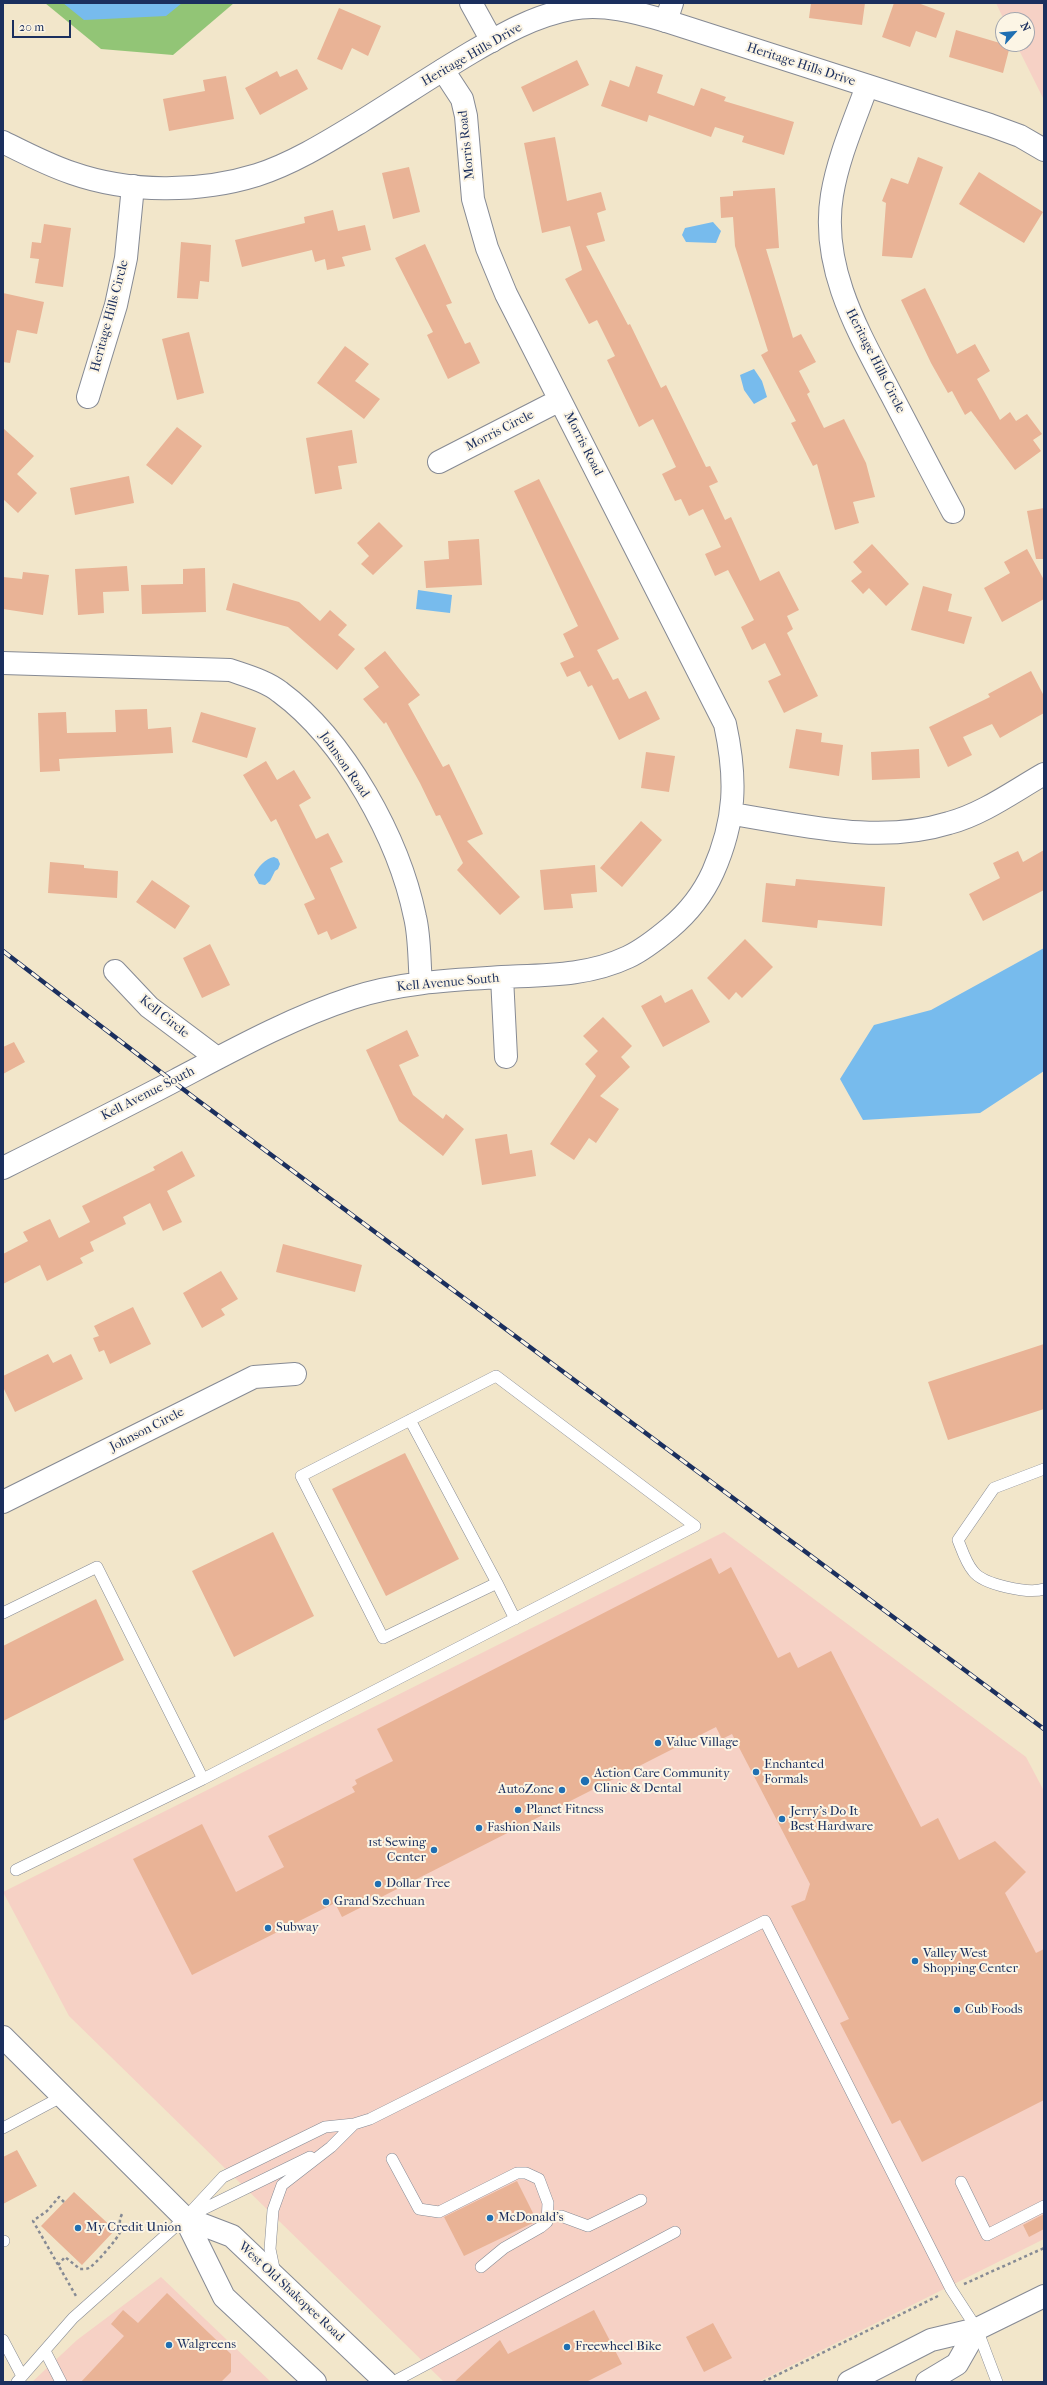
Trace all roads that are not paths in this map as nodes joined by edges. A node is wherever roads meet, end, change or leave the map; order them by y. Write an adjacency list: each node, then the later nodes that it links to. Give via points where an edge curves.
1 (471, 3): 3 (street)
2 (669, 12): 3 (street, Heritage Hills Drive, via 641,13 606,7 572,9 538,18); 5 (street, Heritage Hills Drive)
3 (492, 41): 4 (street, Heritage Hills Drive)
4 (443, 70): 8 (street, Heritage Hills Drive, via 340,135 299,158 256,175 211,185 164,188); 10 (street, Morris Road, via 462,99 466,116 473,199 487,248 506,294)
5 (867, 86): 7 (street, Heritage Hills Drive, via 990,125 1020,136); 12 (street, Heritage Hills Circle, via 841,155 832,196 831,238 838,281 853,321)
6 (3, 142): 8 (street, Heritage Hills Drive, via 73,173)
7 (1044, 150)
8 (133, 186): 9 (street, Heritage Hills Circle, via 126,258)
9 (88, 397)
10 (560, 400): 11 (street, Morris Circle); 15 (street, Morris Road, via 725,724 732,753 735,783)
11 (439, 462)
12 (953, 512)
13 (3, 663): 18 (street, Johnson Road, via 230,670 279,691 330,741 380,820 401,869 416,918)
14 (1044, 774): 15 (street, via 991,804 950,823 904,833 859,834)
15 (732, 814): 17 (street, Kell Avenue South, via 723,849 708,883 687,913 659,938 628,957 593,969 557,976)
16 (115, 971): 19 (street, Kell Circle, via 149,1007)
17 (502, 978): 18 (street, Kell Avenue South); 20 (street)
18 (421, 983): 19 (street, Kell Avenue South, via 354,997 309,1014)
19 (217, 1058): 21 (street, Kell Avenue South)
20 (506, 1058)
21 (3, 1168)
22 (295, 1374): 25 (street, Johnson Circle, via 254,1376)
23 (410, 1420): 26 (lane); 26 (lane, via 300,1476 383,1638); 29 (lane, via 496,1376 695,1526)
24 (1044, 1470): 27 (lane, via 994,1488 958,1540 973,1573 998,1586 1037,1591)
25 (3, 1502)
26 (497, 1582): 29 (lane)
27 (1044, 1589)
28 (3, 1613): 30 (lane, via 97,1567)
29 (515, 1619): 30 (lane)
30 (203, 1779): 31 (lane)
31 (16, 1870)
32 (3, 2037): 33 (street, West Old Shakopee Road)
33 (63, 2096): 35 (lane); 42 (street, West Old Shakopee Road)
34 (354, 2124): 36 (lane); 42 (lane, via 325,2127 233,2171 223,2177); 47 (lane, via 370,2119 764,1921 951,2289)
35 (3, 2128)
36 (331, 2147): 42 (lane); 45 (lane, via 282,2185 273,2210 270,2249)
37 (392, 2159): 44 (lane, via 419,2209 439,2212 517,2173 526,2173 539,2179 548,2203 547,2222 504,2248)
38 (961, 2182): 40 (lane, via 987,2235)
39 (641, 2200): 41 (lane, via 588,2226)
40 (1044, 2206)
41 (561, 2216)
42 (185, 2218): 45 (street, West Old Shakopee Road, via 232,2236); 49 (lane, via 83,2309); 52 (street, West Old Shakopee Road, via 224,2297)
43 (675, 2232): 54 (lane)
44 (481, 2267)
45 (276, 2278): 53 (street, West Old Shakopee Road)
46 (1044, 2296): 47 (street)
47 (977, 2329): 55 (street, via 931,2340); 56 (street, via 958,2364); 57 (lane)
48 (3, 2340): 50 (lane)
49 (45, 2351): 50 (lane); 51 (lane)
50 (20, 2379)
51 (61, 2382)
52 (315, 2382)
53 (386, 2382)
54 (393, 2382)
55 (849, 2382)
56 (927, 2382)
57 (998, 2382)

